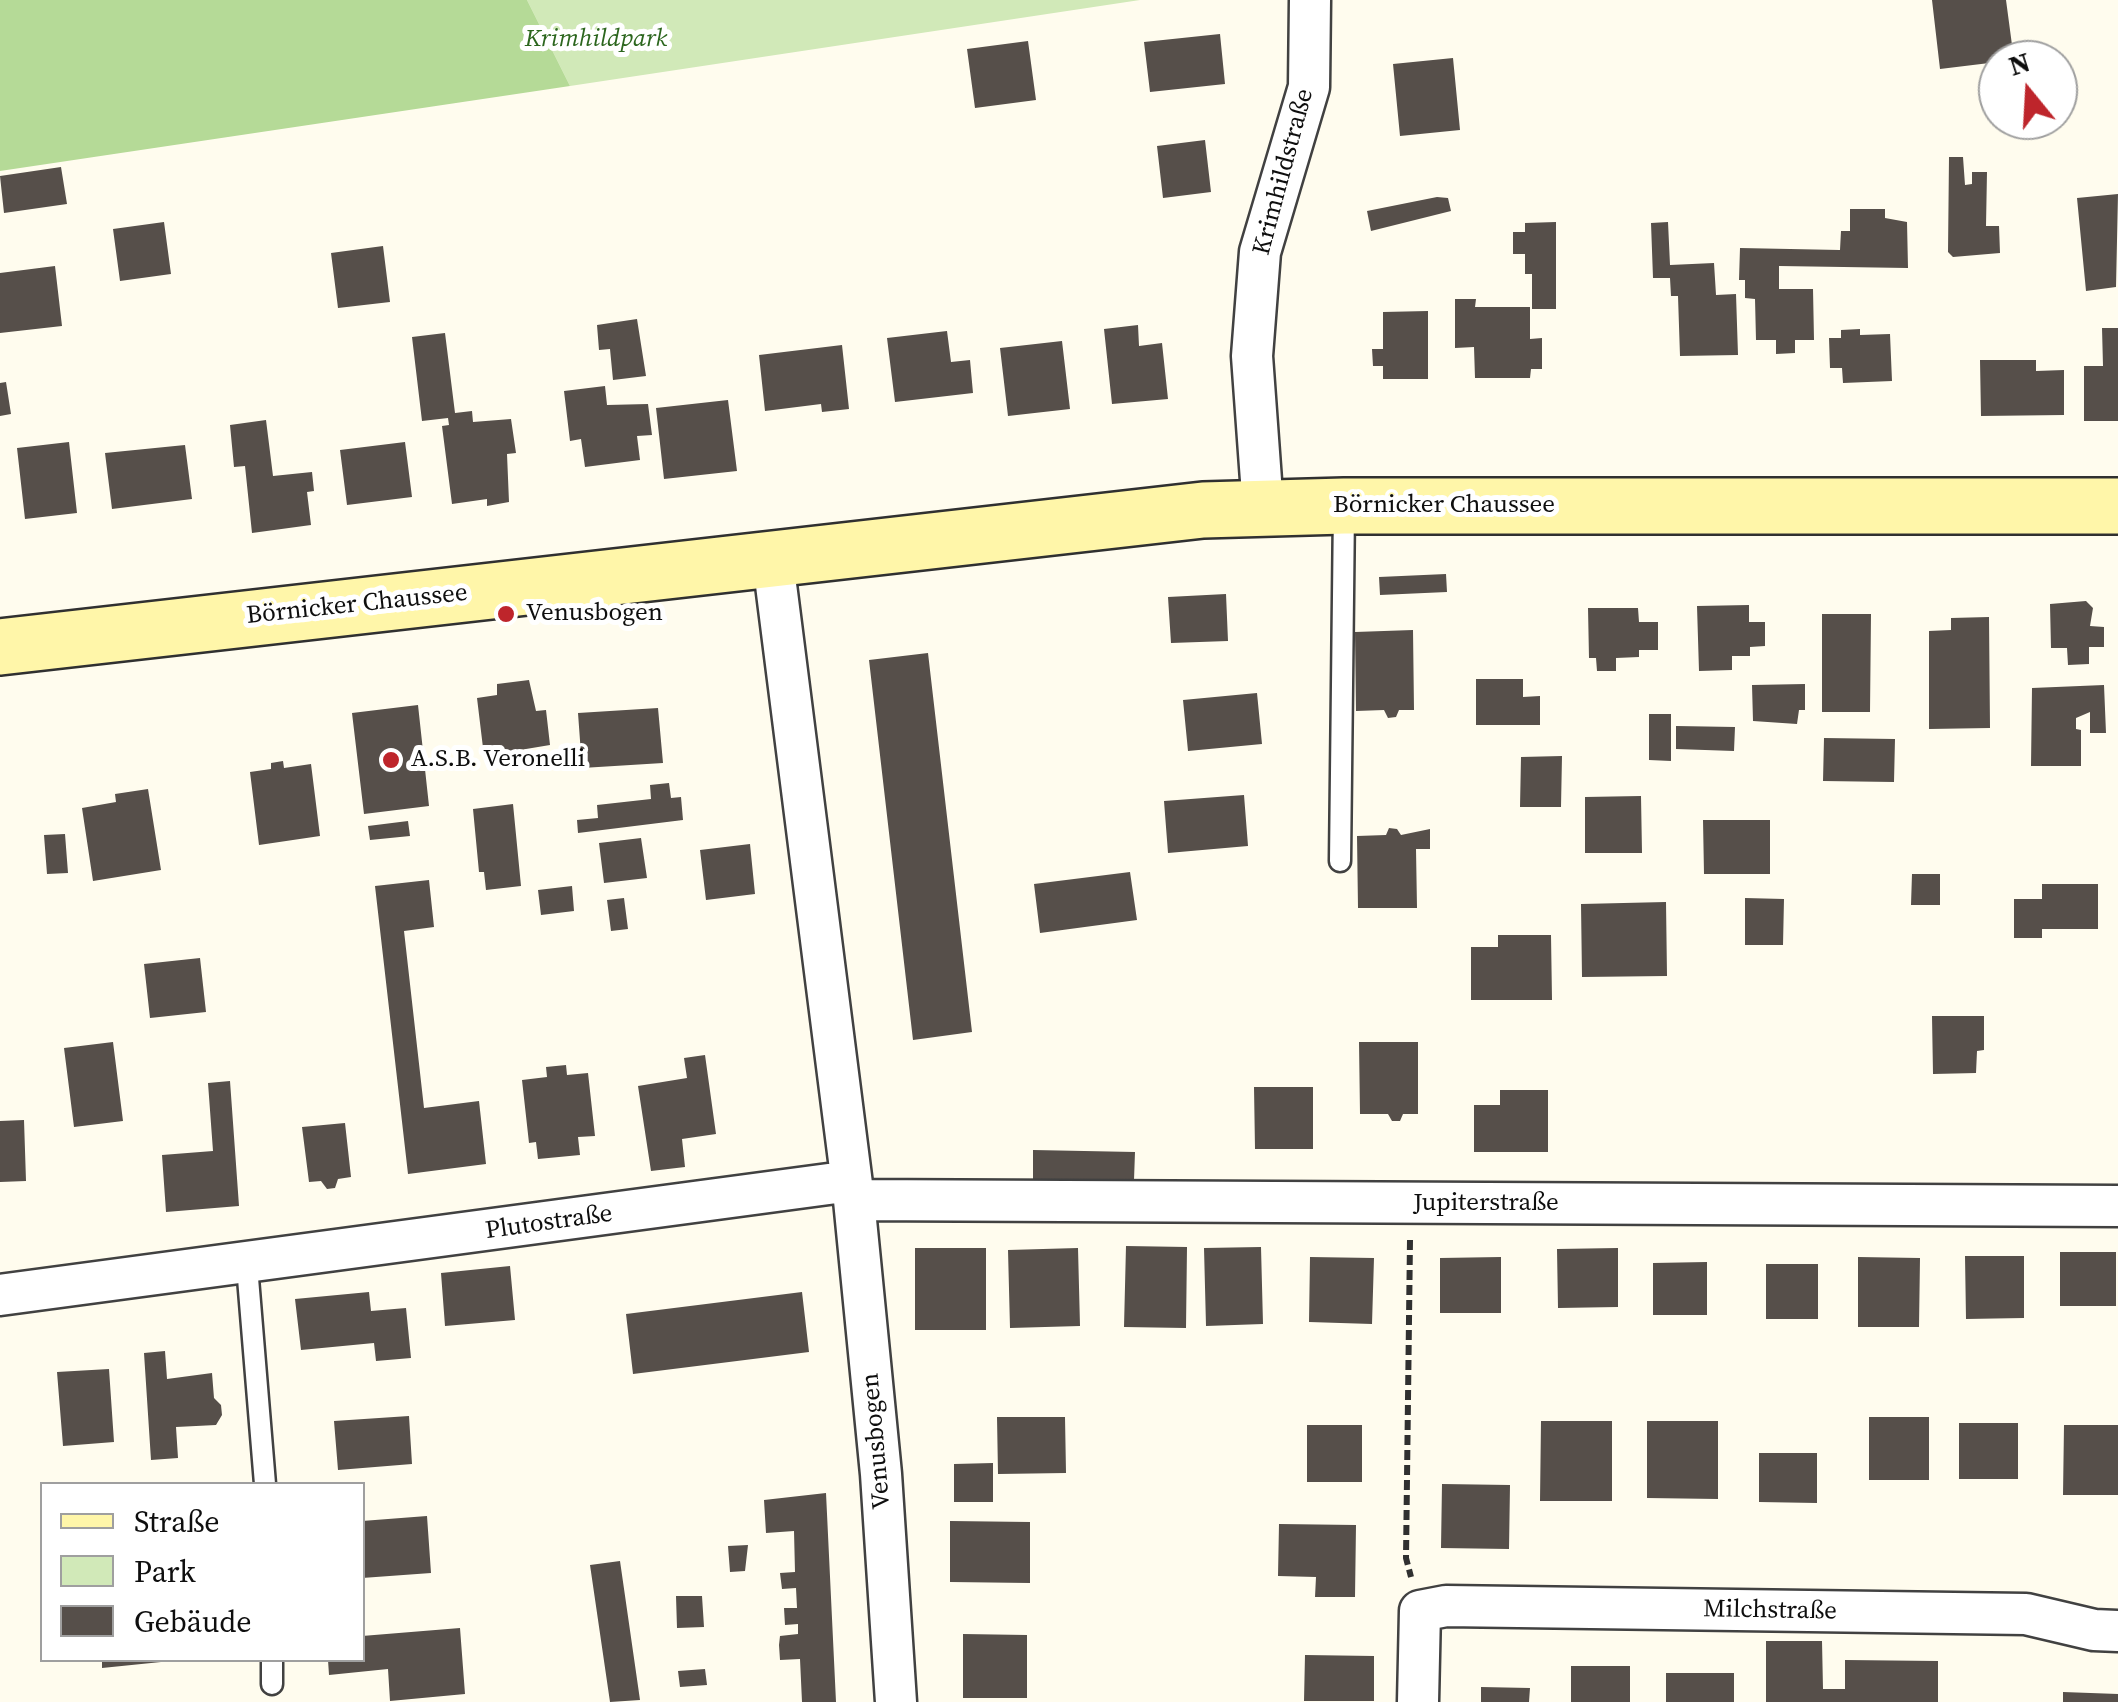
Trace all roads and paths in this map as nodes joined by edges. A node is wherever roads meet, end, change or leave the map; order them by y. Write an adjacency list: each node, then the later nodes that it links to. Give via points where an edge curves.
1 (1310, 0): 2 (street, Krimhildstraße, via 1310,87 1260,252 1252,356)
2 (1261, 486): 3 (main road, Börnicker Chaussee); 5 (main road, Börnicker Chaussee, via 1036,527)
3 (1344, 506): 4 (main road, Börnicker Chaussee); 7 (lane)
4 (2118, 506)
5 (773, 560): 6 (main road, Börnicker Chaussee); 8 (street)
6 (0, 648)
7 (1340, 861)
8 (852, 1191): 9 (street, Jupiterstraße); 11 (street, Plutostraße); 18 (street, Venusbogen, via 882,1474)
9 (1411, 1204): 10 (street, Jupiterstraße); 14 (path, via 1406,1558)
10 (2118, 1206)
11 (247, 1266): 12 (street, Plutostraße); 13 (lane)
12 (0, 1296)
13 (265, 1482)
14 (1420, 1611): 15 (street, Milchstraße, via 1446,1606 2026,1614); 19 (street)
15 (2118, 1630)
16 (272, 1662): 17 (lane)
17 (272, 1684)
18 (896, 1702)
19 (1418, 1702)

